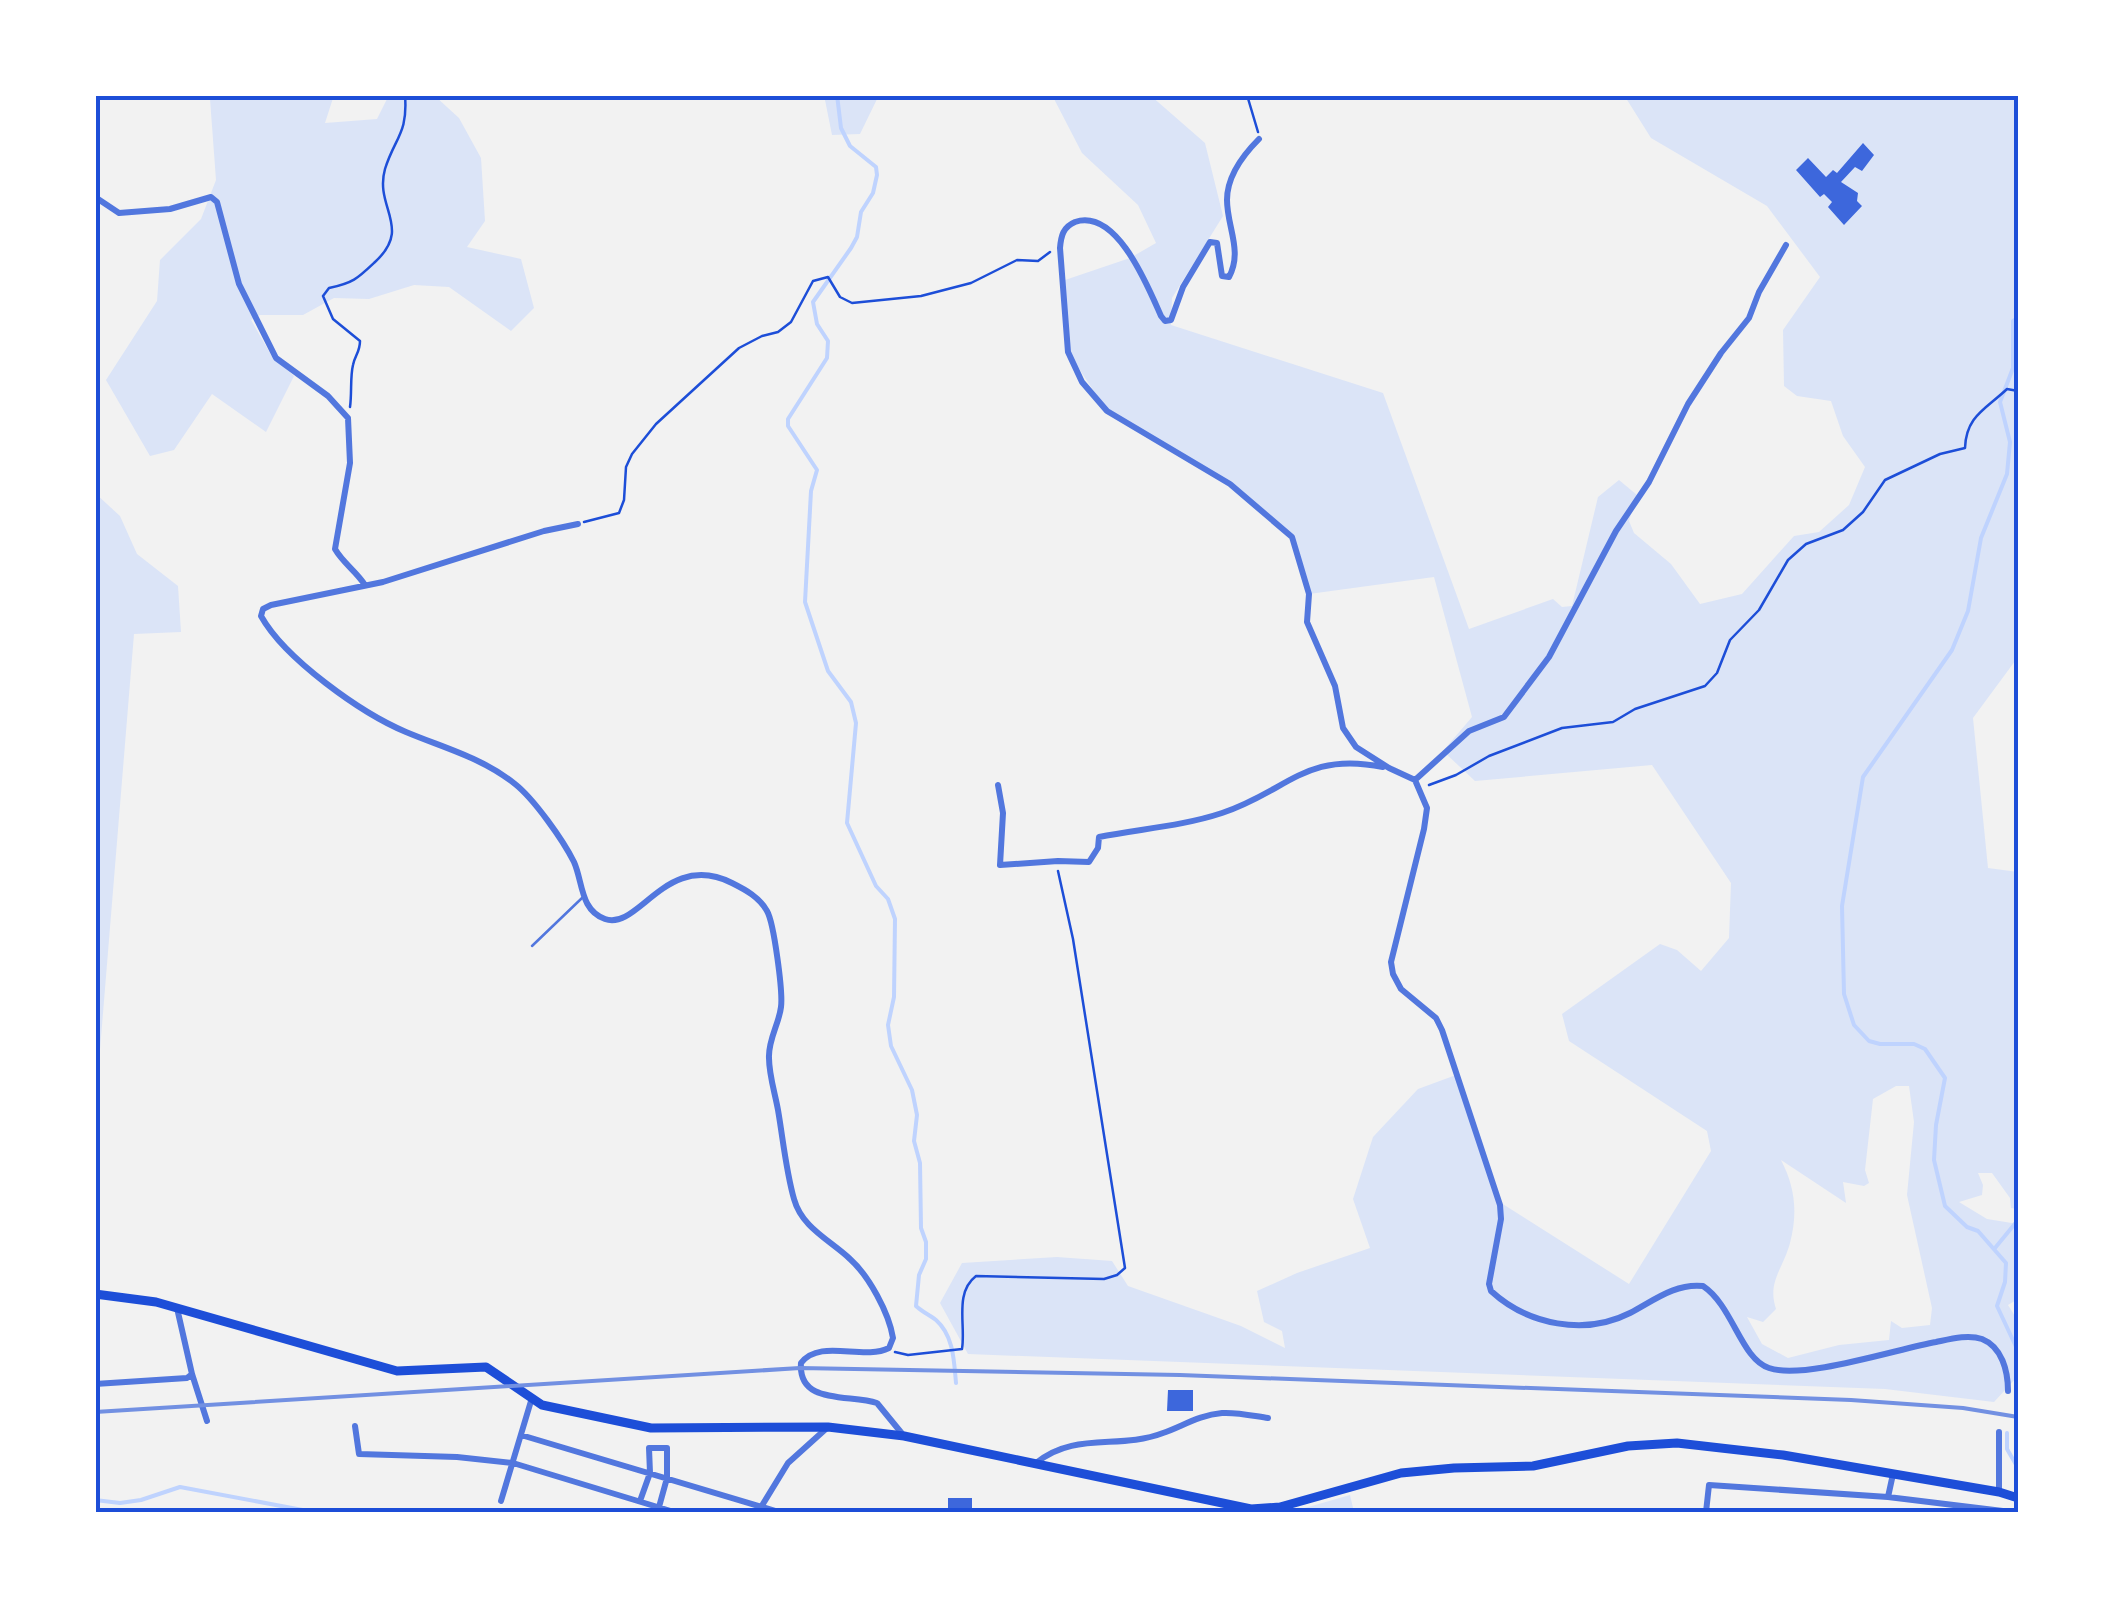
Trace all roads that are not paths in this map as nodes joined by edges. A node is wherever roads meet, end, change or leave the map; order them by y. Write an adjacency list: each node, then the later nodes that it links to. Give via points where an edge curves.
1 (1258, 139): 6 (street, via 1229,184 1232,273 1222,276 1217,243 1210,242 1171,320 1161,316 1110,228 1094,220 1076,222 1060,236 1068,352 1107,411 1230,484 1292,537 1309,594 1306,622 1335,686 1343,728 1356,747)
2 (95, 197): 5 (street, via 119,213 170,209 202,198 217,202 239,284 276,358 348,418 350,463 335,549)
3 (1786, 245): 7 (street, via 1750,318 1688,404 1549,656 1504,717 1469,732)
4 (578, 524): 5 (street)
5 (365, 585): 9 (street, via 267,606 262,620 366,712 483,762 518,785 571,857)
6 (1388, 768): 7 (street); 8 (street, via 1332,762 1216,816 1099,837 1089,862 1000,865 1004,813)
7 (1415, 780): 15 (street, via 1426,808 1424,829 1391,962 1401,988 1442,1030 1500,1205 1493,1293 1553,1324 1596,1326 1670,1291 1702,1286 1721,1301 1752,1356 1784,1372 1976,1337 1999,1353)
8 (998, 785)
9 (583, 897): 10 (lane); 23 (street, via 599,916 615,921 672,880 714,876 747,890 765,907 776,935 781,990 768,1057 794,1199 808,1224 854,1262 892,1334 884,1351 812,1354 802,1360 801,1380 821,1394 877,1403)
10 (532, 946)
11 (95, 1294): 12 (main road)
12 (177, 1307): 13 (street); 16 (main road, via 397,1371 486,1367)
13 (192, 1374): 14 (street); 18 (street)
14 (95, 1384)
15 (2008, 1391)
16 (531, 1401): 20 (main road, via 662,1430); 22 (street)
17 (1268, 1418): 25 (street, via 1194,1418 1150,1436 1057,1448)
18 (207, 1421)
19 (355, 1426): 24 (street, via 359,1454)
20 (828, 1427): 23 (main road); 35 (street, via 788,1463)
21 (2000, 1432): 29 (street)
22 (521, 1434): 24 (street); 26 (street)
23 (904, 1436): 25 (main road)
24 (513, 1463): 32 (street); 33 (street)
25 (1036, 1463): 27 (main road, via 1266,1509 1401,1473 1533,1466 1646,1444 1699,1444)
26 (650, 1473): 28 (street); 28 (street, via 650,1448 667,1448); 33 (street)
27 (1893, 1474): 29 (main road); 30 (street)
28 (667, 1478): 34 (street); 35 (street)
29 (1998, 1492): 31 (main road)
30 (1888, 1498): 38 (street, via 1709,1485); 39 (street)
31 (2018, 1498)
32 (502, 1501)
33 (640, 1501): 34 (street)
34 (659, 1507): 36 (street)
35 (759, 1509): 37 (street)
36 (674, 1512)
37 (779, 1512)
38 (1706, 1512)
39 (2011, 1512)

